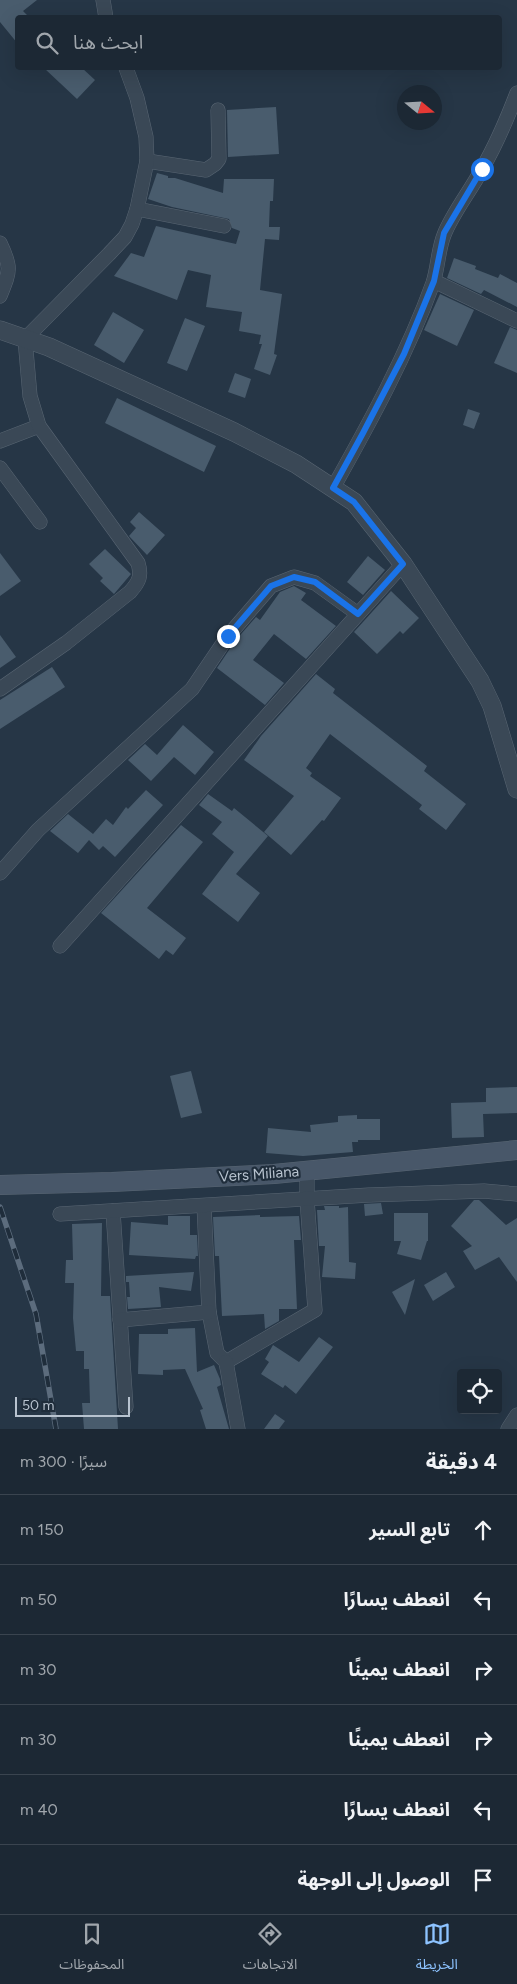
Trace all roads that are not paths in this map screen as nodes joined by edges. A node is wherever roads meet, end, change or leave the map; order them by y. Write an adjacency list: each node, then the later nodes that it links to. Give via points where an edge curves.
1 (103, 0): 2 (street)
2 (106, 15)
3 (127, 70): 6 (street, via 146,137)
4 (517, 93): 10 (street, via 490,155 444,233)
5 (218, 110): 6 (street, via 218,158 215,164 206,170)
6 (147, 161): 7 (street)
7 (137, 209): 8 (street); 14 (street, via 124,237)
8 (224, 226)
9 (0, 243): 11 (street, via 8,259 9,272)
10 (434, 281): 12 (street); 18 (street, via 404,354)
11 (0, 296)
12 (517, 321)
13 (0, 330): 14 (street)
14 (25, 339): 15 (street, via 30,396); 18 (street, via 234,432 296,464)
15 (39, 426): 16 (street); 22 (street, via 138,563 141,573 138,584 130,592 66,643)
16 (0, 441)
17 (0, 468): 19 (street)
18 (333, 488): 20 (street, via 354,502)
19 (40, 522)
20 (403, 564): 21 (street); 23 (street, via 480,681 492,706)
21 (358, 614): 24 (street, via 315,582 294,577 271,586 228,636 192,688 38,830); 25 (street)
22 (0, 688)
23 (517, 789)
24 (0, 873)
25 (60, 946)
26 (517, 1150): 27 (main road, Vers Miliana)
27 (307, 1171): 28 (main road, Vers Miliana); 30 (street)
28 (0, 1185)
29 (517, 1194): 30 (street, via 484,1191)
30 (307, 1199): 31 (street); 36 (street, via 315,1310)
31 (204, 1206): 32 (street); 34 (street)
32 (113, 1211): 33 (street); 35 (street)
33 (60, 1214)
34 (209, 1312): 35 (street); 36 (street, via 217,1353)
35 (120, 1320): 37 (street)
36 (226, 1362): 39 (street)
37 (126, 1407)
38 (517, 1415): 40 (street)
39 (238, 1429)
40 (508, 1429)

